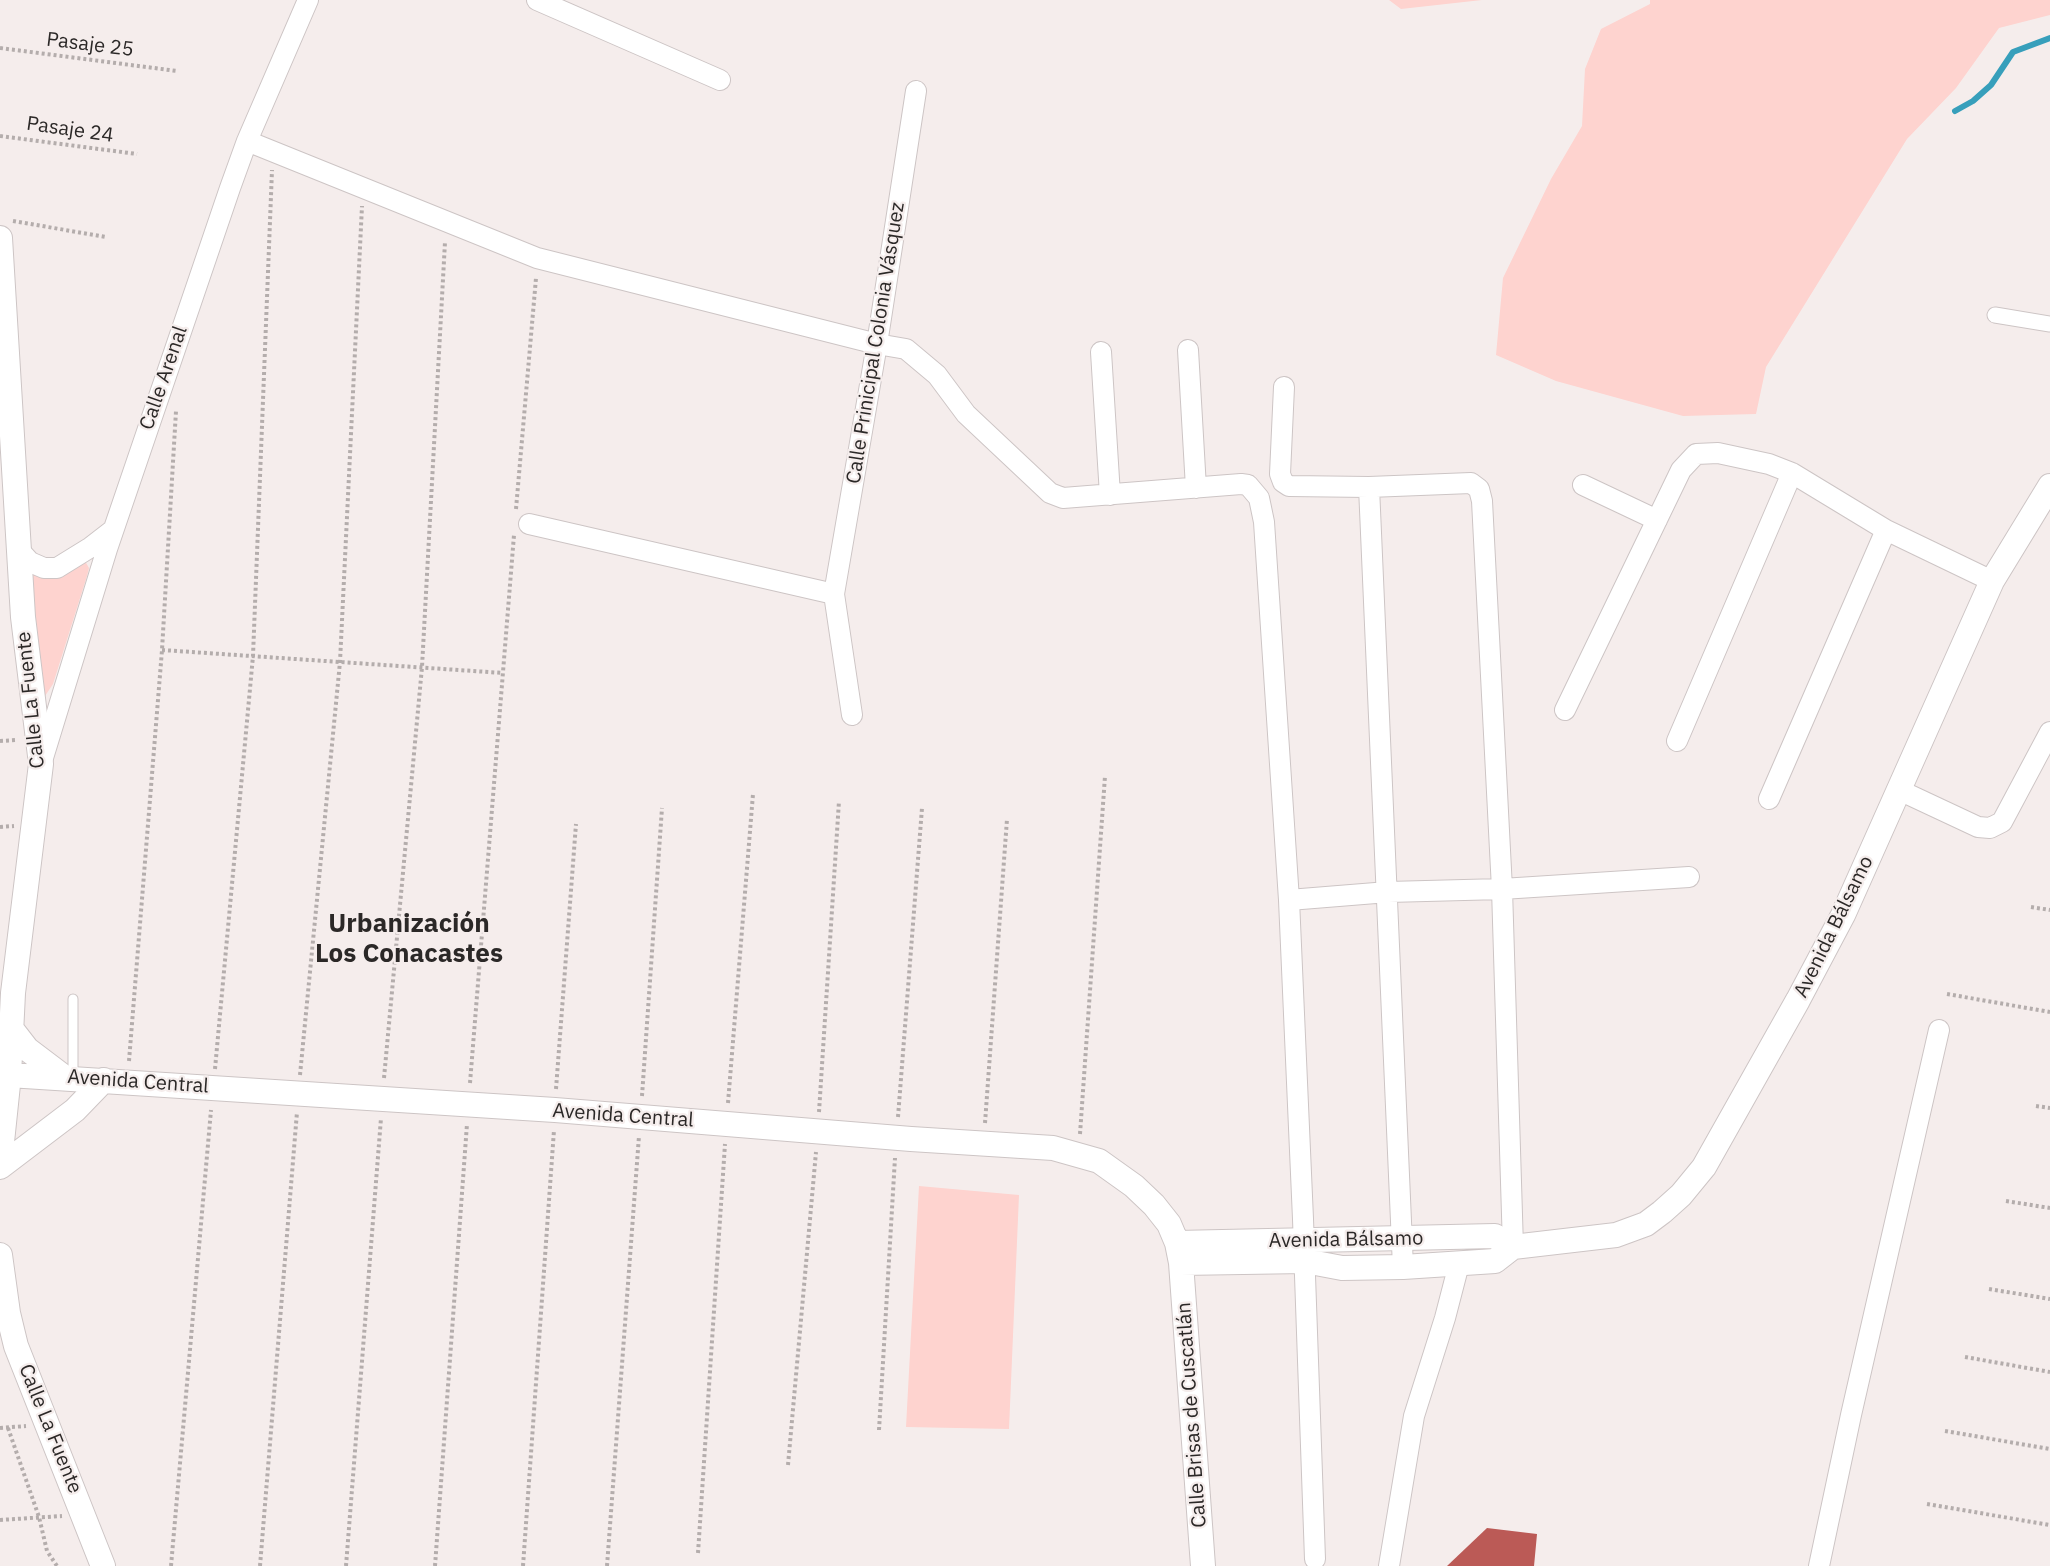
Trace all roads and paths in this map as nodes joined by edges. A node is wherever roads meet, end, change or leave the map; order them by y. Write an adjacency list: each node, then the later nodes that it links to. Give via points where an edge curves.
1 (308, 0): 8 (street, Calle Arenal)
2 (537, 0): 5 (street)
3 (0, 48): 4 (path, Pasaje 25)
4 (177, 71)
5 (720, 80)
6 (916, 91): 18 (street, Calle Prinicipal Colonia Vásquez)
7 (0, 136): 10 (path, Pasaje 24)
8 (247, 141): 9 (street); 33 (street, Calle Arenal)
9 (273, 150): 11 (street); 39 (path)
10 (137, 154)
11 (363, 187): 12 (street); 40 (path)
12 (447, 220): 15 (street); 41 (path)
13 (5, 229): 14 (path); 35 (street, Calle La Fuente)
14 (106, 237)
15 (537, 258): 18 (street); 32 (path)
16 (1995, 315): 17 (street)
17 (2050, 324)
18 (877, 344): 29 (street, via 906,349 927,366 966,414 1050,493 1063,498); 37 (street, Calle Prinicipal Colonia Vásquez)
19 (1188, 350): 28 (street)
20 (1101, 352): 29 (street)
21 (1284, 387): 24 (street, via 1280,474)
22 (176, 407): 38 (path)
23 (1792, 473): 31 (street, via 1718,453 1696,454 1681,470); 34 (street); 46 (street)
24 (1283, 482): 27 (street, via 1289,486); 30 (street)
25 (1583, 485): 31 (street)
26 (2050, 486): 36 (street, Avenida Bálsamo)
27 (1369, 487): 58 (street, via 1471,483 1479,489); 59 (street)
28 (1196, 488): 29 (street); 30 (street, via 1248,485)
29 (1110, 495)
30 (1260, 498): 60 (street)
31 (1657, 520): 43 (street)
32 (520, 524): 37 (street); 42 (path)
33 (113, 529): 35 (street, via 91,548 57,568 30,562); 47 (street, Calle Arenal)
34 (1886, 530): 36 (street); 51 (street)
35 (18, 549): 47 (street, Calle La Fuente, via 22,617)
36 (1992, 581): 49 (street, Avenida Bálsamo)
37 (834, 594): 44 (street, Calle Prinicipal Colonia Vásquez)
38 (162, 650): 39 (path); 71 (path)
39 (254, 656): 40 (path); 72 (path)
40 (340, 662): 41 (path); 73 (path)
41 (422, 667): 42 (path); 74 (path)
42 (503, 673): 75 (path)
43 (1565, 710)
44 (852, 715)
45 (2050, 732): 49 (street, via 2002,822 1990,828 1978,827)
46 (1677, 741)
47 (41, 764): 66 (street, Calle La Fuente)
48 (1105, 776): 84 (path)
49 (1899, 790): 90 (street, Avenida Bálsamo, via 1843,915 1798,1000 1704,1167 1681,1195 1646,1224 1616,1235)
50 (753, 794): 80 (path)
51 (1769, 799)
52 (839, 801): 81 (path)
53 (662, 808): 79 (path)
54 (922, 808): 82 (path)
55 (1007, 819): 83 (path)
56 (576, 824): 78 (path)
57 (1689, 877): 58 (street)
58 (1503, 888): 59 (street); 90 (street)
59 (1388, 892): 60 (street); 89 (street)
60 (1289, 900): 91 (street)
61 (2031, 907): 62 (path)
62 (2050, 910)
63 (1947, 994): 65 (path)
64 (73, 999): 69 (lane)
65 (2050, 1012)
66 (10, 1027): 68 (street, Calle La Fuente); 69 (street, via 27,1049)
67 (1939, 1029): 122 (street)
68 (9, 1074): 69 (street, Avenida Central); 85 (street, Calle La Fuente)
69 (69, 1077): 70 (street, Avenida Central)
70 (104, 1080): 71 (street, Avenida Central); 86 (street, via 75,1110)
71 (128, 1083): 72 (street, Avenida Central)
72 (213, 1088): 73 (street, Avenida Central); 114 (path)
73 (299, 1094): 74 (street, Avenida Central); 115 (path)
74 (382, 1099): 75 (street, Avenida Central); 116 (path)
75 (468, 1105): 78 (street, Avenida Central); 117 (path)
76 (2036, 1106): 77 (path)
77 (2050, 1108)
78 (555, 1110): 79 (street, Avenida Central); 118 (path)
79 (641, 1117): 80 (street, Avenida Central); 119 (path)
80 (726, 1123): 81 (street, Avenida Central); 110 (path)
81 (818, 1131): 82 (street, Avenida Central); 104 (path)
82 (896, 1138): 83 (street, Avenida Central); 101 (path)
83 (983, 1144): 84 (street, Avenida Central, via 1053,1148)
84 (1079, 1155): 92 (street, Avenida Central, via 1099,1161 1154,1205)
85 (0, 1161)
86 (0, 1167)
87 (2006, 1201): 88 (path)
88 (2050, 1208)
89 (1402, 1239): 90 (street, Avenida Bálsamo, via 1495,1236); 91 (street, Avenida Bálsamo); 95 (street)
90 (1513, 1247): 94 (street, Avenida Bálsamo, via 1495,1262)
91 (1304, 1251): 92 (street, Avenida Bálsamo); 95 (street, Avenida Bálsamo, via 1342,1268); 111 (street)
92 (1179, 1253): 120 (street, Calle Brisas de Cuscatlán)
93 (0, 1255): 106 (street, Calle La Fuente, via 16,1346)
94 (1459, 1264): 95 (street, Avenida Bálsamo); 121 (street, via 1414,1416)
95 (1403, 1267)
96 (1989, 1289): 97 (path)
97 (2050, 1299)
98 (1965, 1357): 99 (path)
99 (2050, 1372)
100 (8, 1428): 107 (path)
101 (879, 1430)
102 (1945, 1431): 103 (path)
103 (2050, 1449)
104 (788, 1465)
105 (1927, 1504): 109 (path)
106 (84, 1514): 107 (path); 113 (street, Calle La Fuente)
107 (39, 1517): 108 (path); 112 (path, via 47,1551)
108 (0, 1520)
109 (2050, 1525)
110 (698, 1553)
111 (1315, 1559)
112 (57, 1566)
113 (103, 1566)
114 (171, 1566)
115 (260, 1566)
116 (346, 1566)
117 (435, 1566)
118 (523, 1566)
119 (607, 1566)
120 (1203, 1566)
121 (1389, 1566)
122 (1819, 1566)

